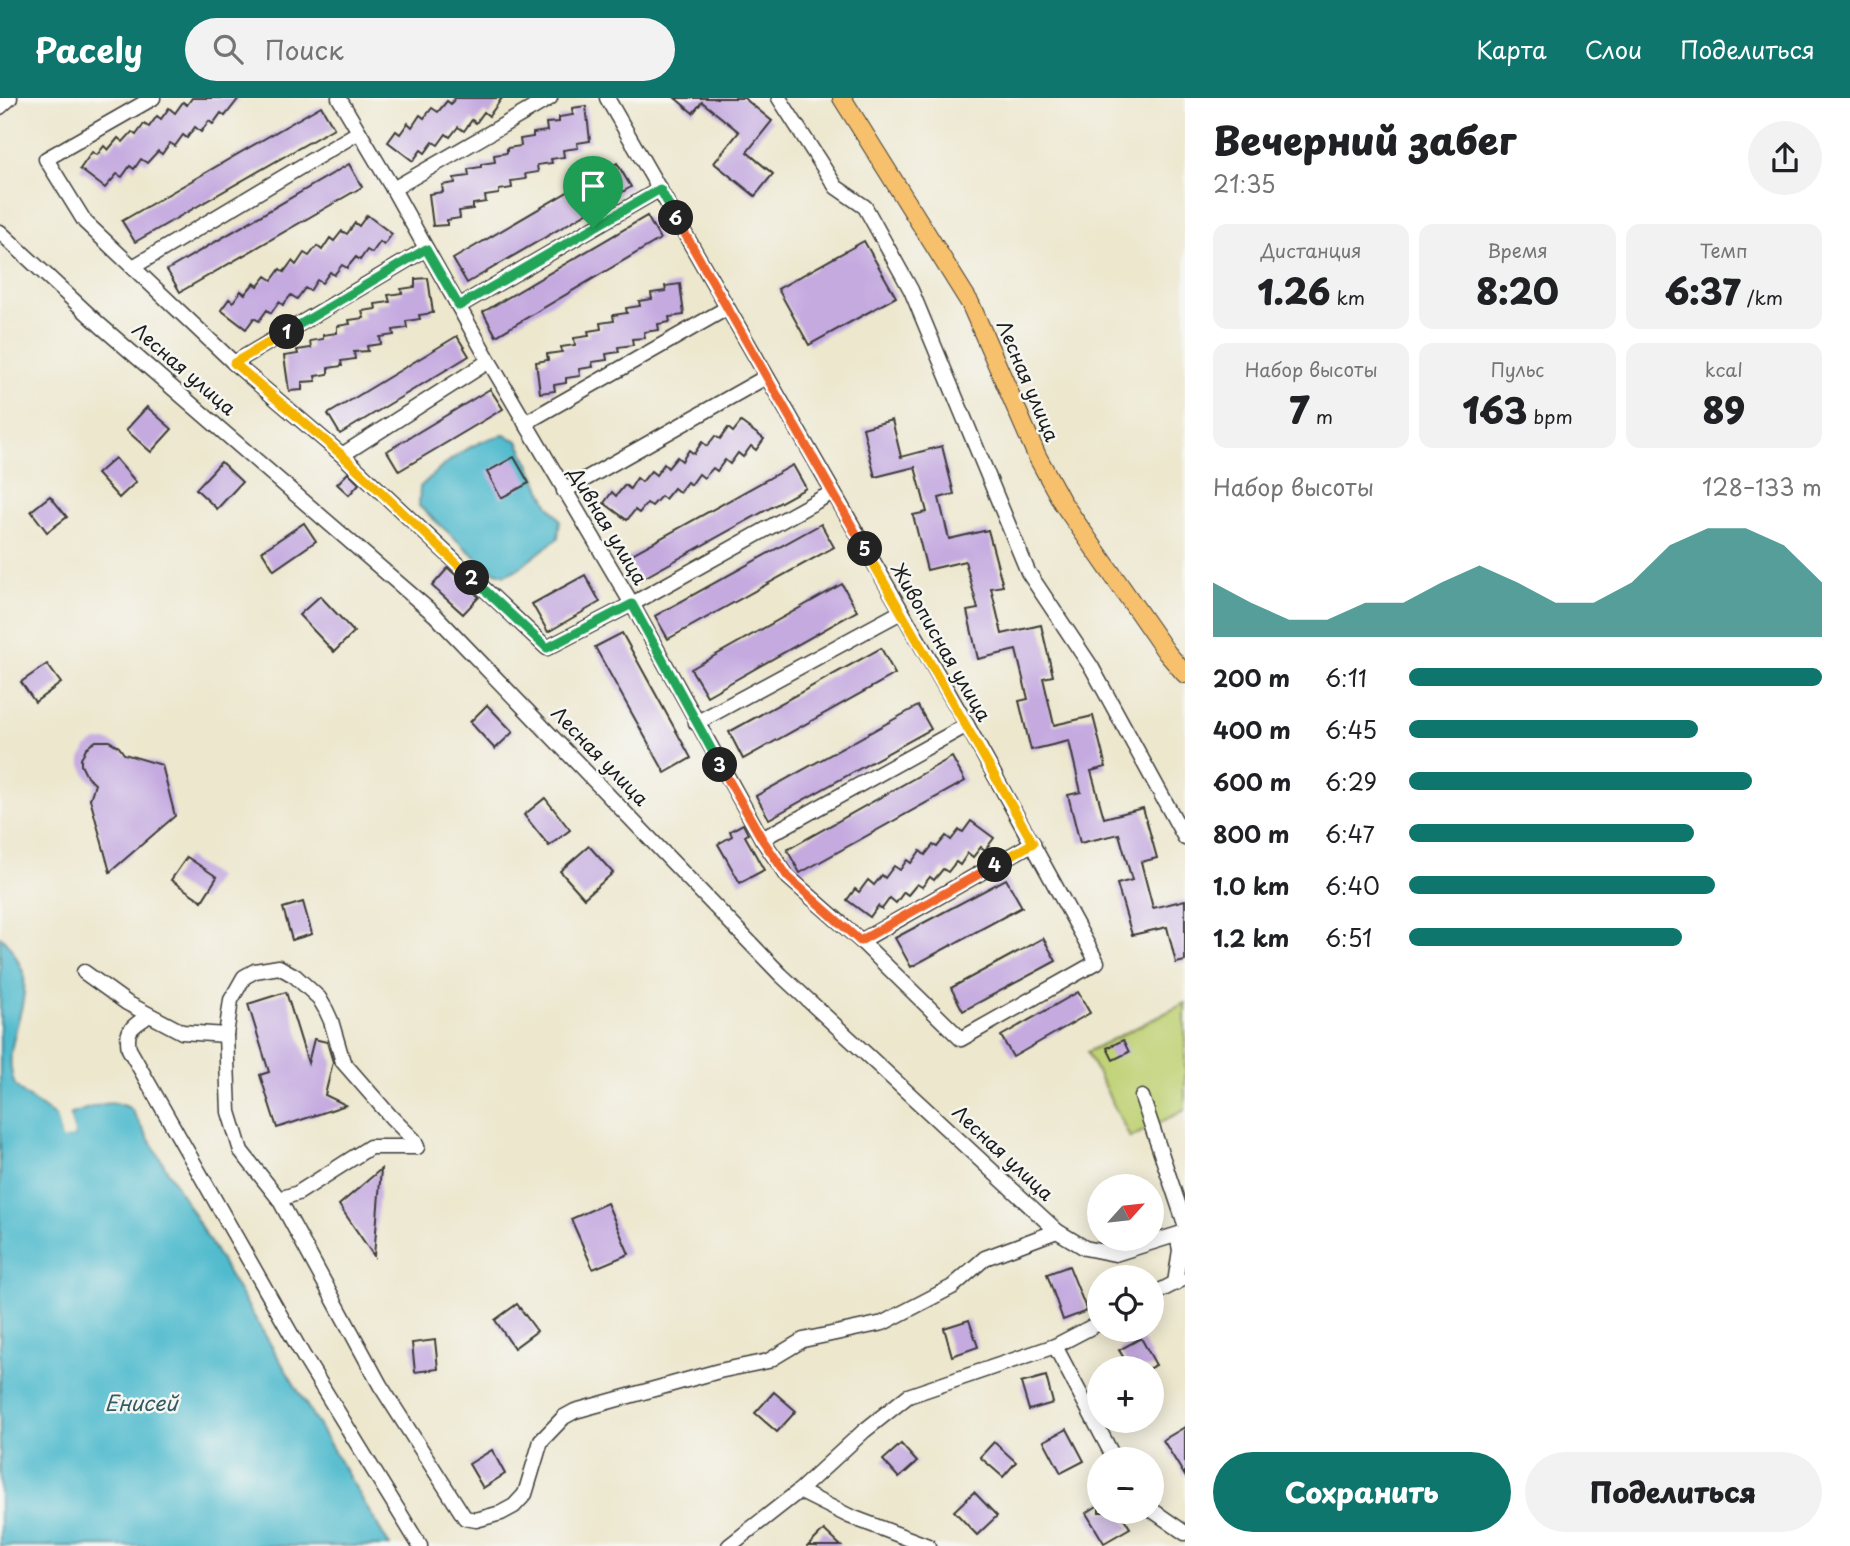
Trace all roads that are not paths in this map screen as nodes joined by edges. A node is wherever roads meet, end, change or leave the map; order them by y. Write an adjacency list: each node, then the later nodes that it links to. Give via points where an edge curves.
1 (10, 98): 8 (street)
2 (153, 98): 14 (street, via 46,159 85,222)
3 (339, 98): 9 (street, Дивная улица)
4 (550, 98): 10 (street)
5 (607, 98): 11 (street, Живописная улица)
6 (779, 98): 29 (street, via 836,187 865,207 905,278 1028,572 1093,668)
7 (842, 98): 26 (main road, Лесная улица, via 965,293 1062,502)
8 (0, 107)
9 (359, 132): 10 (street, Дивная улица); 14 (street)
10 (393, 189): 13 (street, Дивная улица)
11 (660, 189): 15 (street); 16 (street, Живописная улица)
12 (0, 232): 40 (street, Лесная улица, via 101,326 435,615 781,975)
13 (426, 249): 15 (street, Дивная улица); 18 (street)
14 (133, 267): 18 (street)
15 (459, 306): 17 (street, Дивная улица)
16 (727, 308): 19 (street, Живописная улица); 20 (street)
17 (489, 361): 20 (street, Дивная улица); 21 (street)
18 (234, 363): 21 (street)
19 (766, 377): 22 (street); 23 (street, Живописная улица)
20 (525, 423): 22 (street, Дивная улица)
21 (342, 455): 24 (street, via 547,648)
22 (564, 491): 24 (street, Дивная улица)
23 (833, 492): 24 (street); 25 (street, Живописная улица)
24 (632, 604): 27 (street, Дивная улица)
25 (901, 612): 27 (street); 28 (street, Живописная улица)
26 (1185, 674)
27 (696, 723): 30 (street, Дивная улица)
28 (967, 725): 30 (street); 31 (street, Живописная улица)
29 (1185, 838)
30 (762, 839): 32 (street, Дивная улица, via 788,877)
31 (1033, 843): 32 (street); 36 (street, Живописная улица, via 1097,962)
32 (860, 941): 36 (street, Дивная улица)
33 (84, 972): 34 (street)
34 (148, 1016): 35 (street, via 182,1032); 49 (street, via 131,1028 129,1049 304,1357)
35 (226, 1035): 38 (street, via 229,1112 242,1151); 38 (street, via 231,1000 244,977 279,967 319,998 344,1062 414,1140 416,1147 370,1147 298,1193)
36 (961, 1039)
37 (1142, 1097): 39 (street)
38 (279, 1199): 40 (street, via 380,1385 465,1518 476,1520 501,1513 525,1494 541,1441 575,1411 768,1361 803,1340 883,1323 952,1287 985,1258)
39 (1182, 1230): 40 (street, Лесная улица, via 1115,1254 1085,1248); 41 (street)
40 (1056, 1231)
41 (1180, 1281): 42 (street)
42 (1164, 1289)
43 (1087, 1329): 44 (street)
44 (1055, 1346): 45 (street); 46 (street, via 908,1396)
45 (1108, 1447)
46 (799, 1492): 50 (street); 51 (street)
47 (1164, 1518): 48 (street)
48 (1185, 1533)
49 (420, 1546)
50 (729, 1546)
51 (928, 1546)

